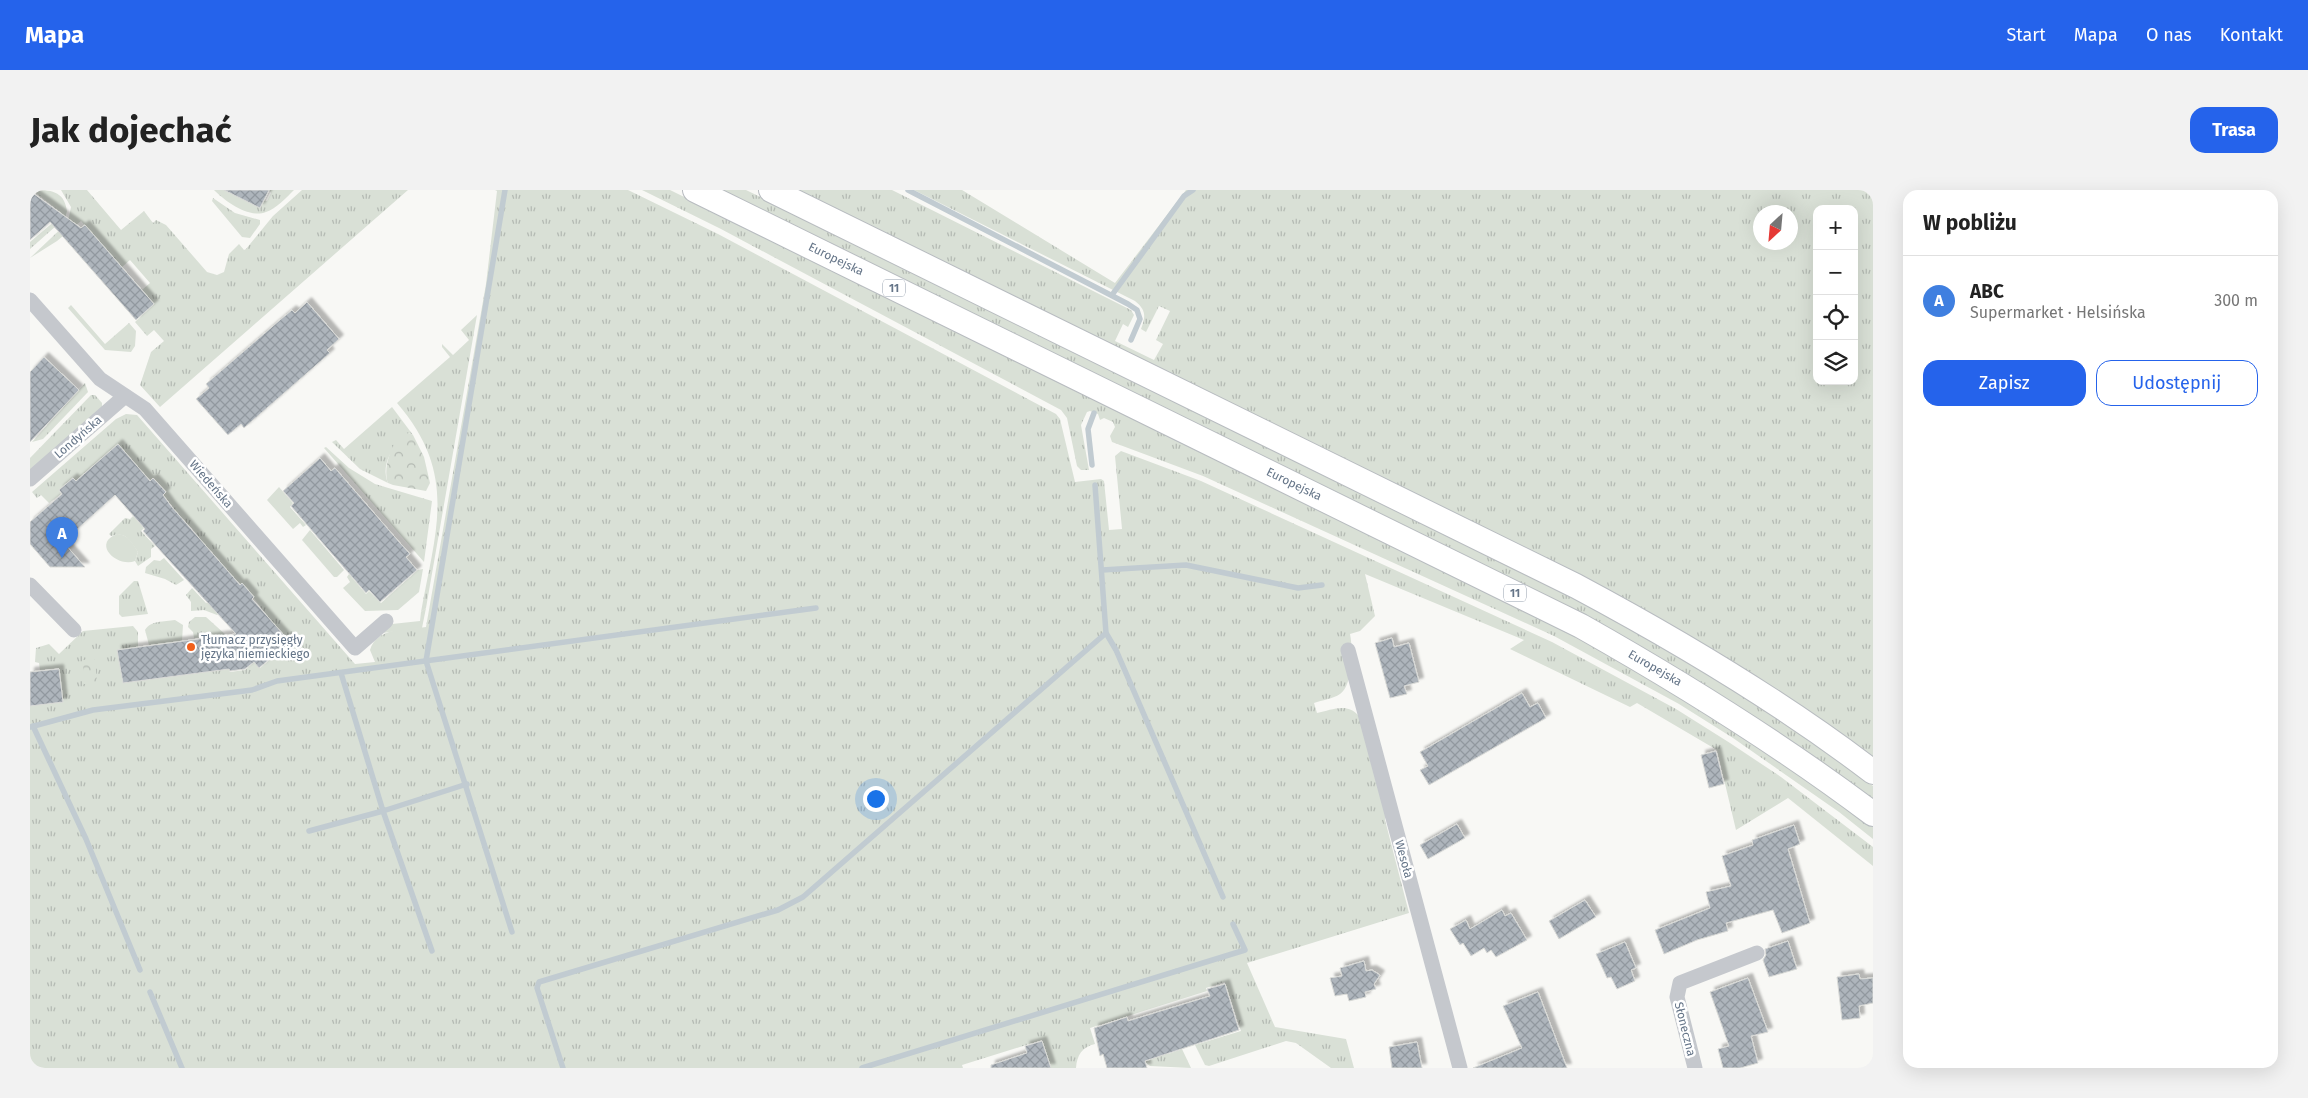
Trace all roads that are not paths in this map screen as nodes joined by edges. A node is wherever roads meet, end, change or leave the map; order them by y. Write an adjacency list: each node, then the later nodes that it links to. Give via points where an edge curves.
1 (695, 190): 11 (main road, Europejska / 11, via 1581,626 1730,714)
2 (771, 190): 10 (main road, via 1576,586 1716,666)
3 (30, 300): 4 (street, Wiedeńska, via 100,379)
4 (125, 396): 5 (street, Londyńska); 7 (street, Wiedeńska, via 145,409 355,648)
5 (30, 479)
6 (30, 585): 8 (street)
7 (386, 621)
8 (74, 630)
9 (1348, 650): 13 (street, Wesoła)
10 (1873, 772)
11 (1873, 814)
12 (1757, 953): 14 (street, Słoneczna, via 1680,984 1677,997)
13 (1460, 1068)
14 (1695, 1068)

